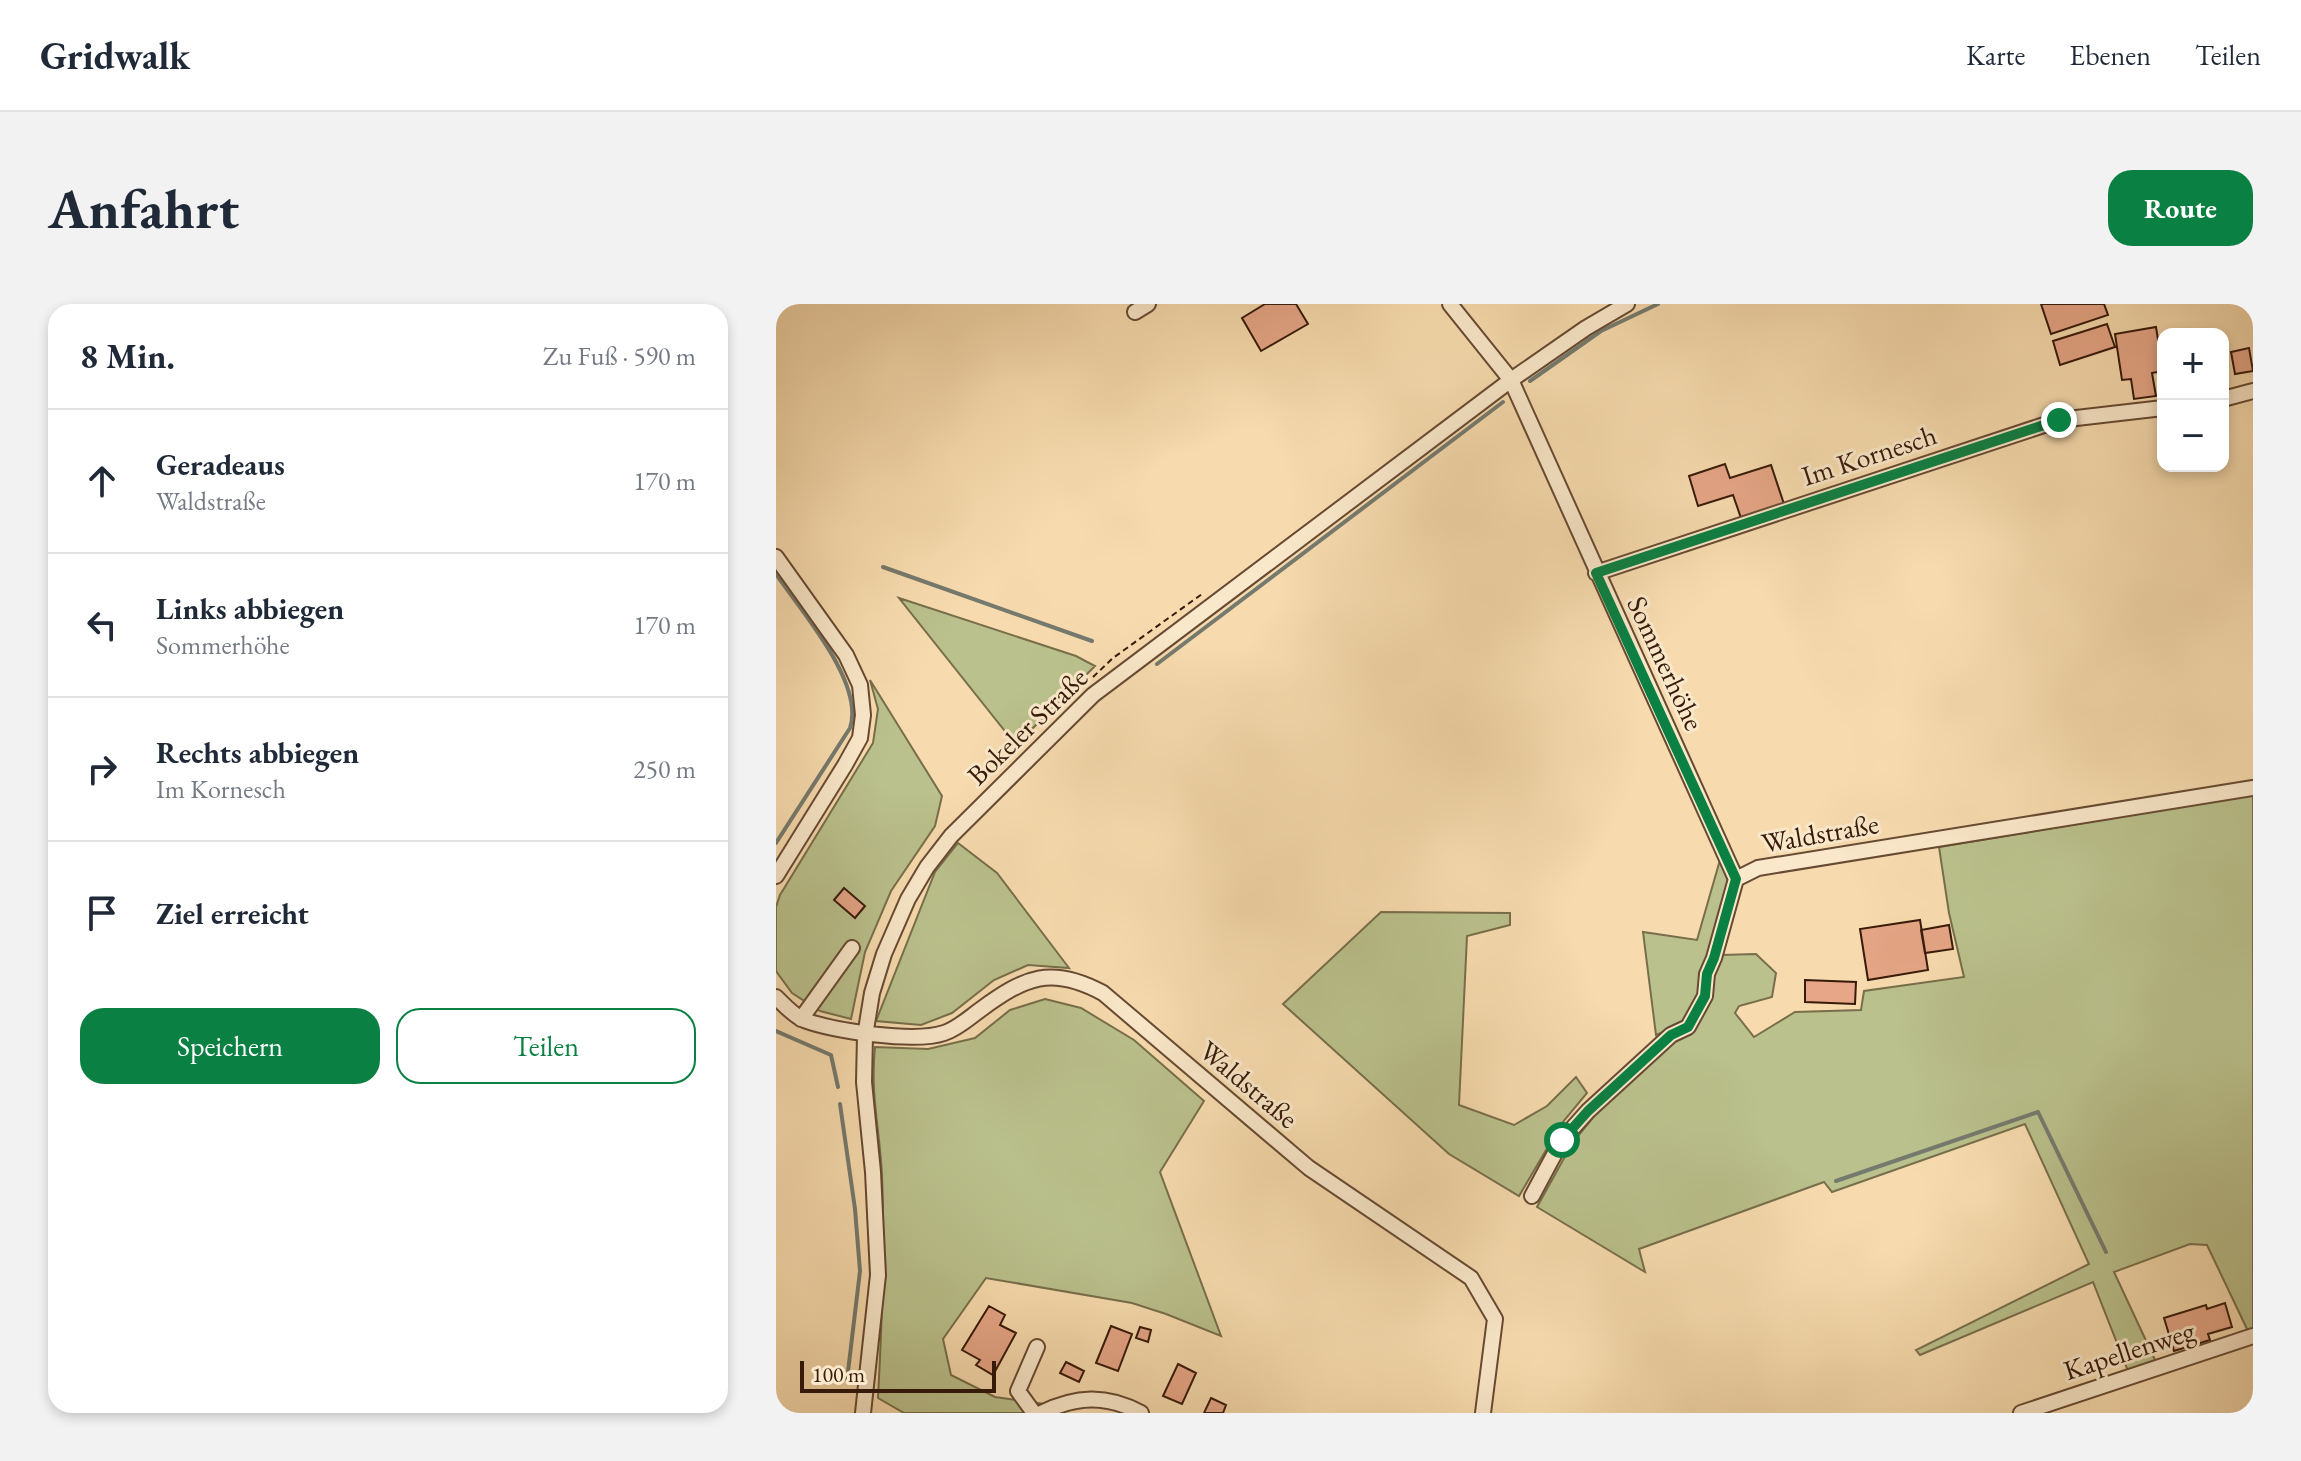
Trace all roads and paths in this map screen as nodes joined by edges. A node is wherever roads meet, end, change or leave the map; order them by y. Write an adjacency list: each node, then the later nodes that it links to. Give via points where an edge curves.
1 (1148, 304): 4 (street)
2 (1450, 304): 5 (street, Sommerhöhe)
3 (1627, 304): 5 (street, Bokeler Straße)
4 (1135, 312)
5 (1511, 380): 10 (street, Sommerhöhe); 17 (street, Bokeler Straße, via 1093,695 959,827 927,867 895,924)
6 (2253, 391): 7 (street)
7 (2229, 397)
8 (2157, 409): 10 (street, Im Kornesch, via 2059,420)
9 (776, 557): 12 (street, via 846,655 860,685 863,715 860,738)
10 (1596, 573): 13 (street, Sommerhöhe)
11 (2253, 788): 13 (street, Waldstraße, via 1758,868)
12 (776, 876)
13 (1736, 879): 18 (street, Waldstraße, via 1705,996 1688,1027 1671,1035 1588,1111 1562,1140)
14 (852, 948): 16 (street)
15 (776, 997): 16 (street)
16 (801, 1019): 17 (street, Waldstraße)
17 (860, 1032): 21 (street, Bokeler Straße, via 878,1275); 25 (street, Waldstraße, via 944,1033 1030,980 1079,980 1103,993 1309,1168 1471,1278 1495,1319)
18 (1532, 1196)
19 (2253, 1336): 26 (street, Kapellenweg)
20 (1037, 1347): 22 (street, via 1018,1391)
21 (866, 1412)
22 (1034, 1413)
23 (1041, 1413): 24 (street, via 1093,1398)
24 (1141, 1413)
25 (1483, 1413)
26 (2021, 1413)

